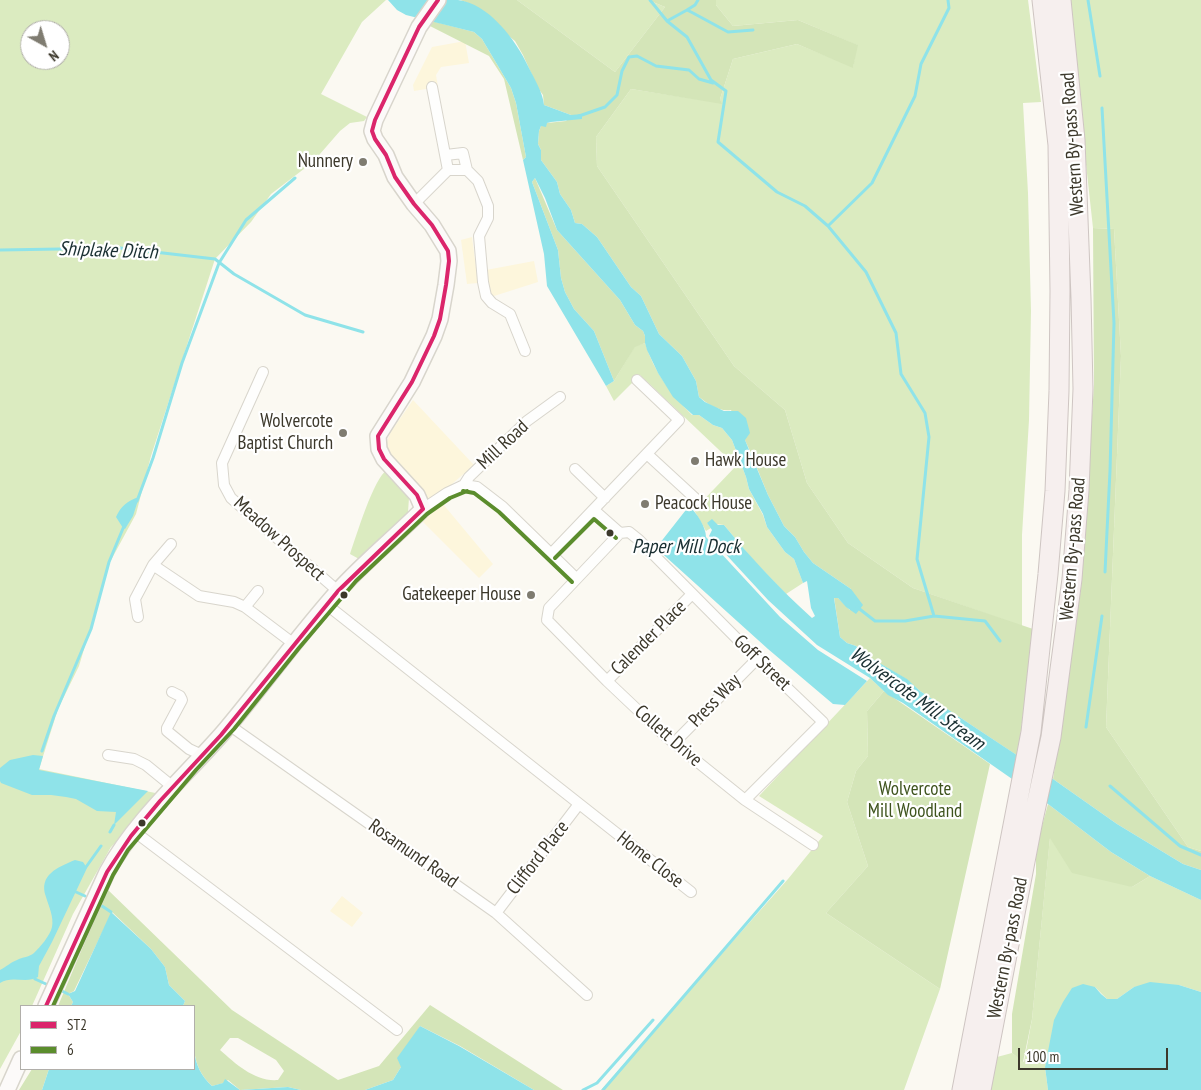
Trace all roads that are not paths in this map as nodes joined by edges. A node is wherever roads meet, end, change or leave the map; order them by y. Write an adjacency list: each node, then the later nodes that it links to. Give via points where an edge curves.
1 (438, 0): 8 (street, via 421,22 372,131 395,177)
2 (1042, 0): 42 (highway, Western By-pass Road, via 1058,145 1059,392 1055,490)
3 (1061, 0): 42 (highway, Western By-pass Road, via 1075,140 1083,389 1072,579 1051,737)
4 (432, 87): 5 (street)
5 (446, 155): 6 (street); 7 (street, via 463,153)
6 (448, 170): 7 (street); 8 (street)
7 (467, 170): 9 (street, via 478,181 488,206 488,218 478,236 486,296 492,304 510,314)
8 (414, 204): 18 (street, via 448,251 446,285 434,336 412,382 378,436 384,459 417,495)
9 (525, 351)
10 (263, 372): 26 (street, Meadow Prospect, via 222,462 224,485 231,498)
11 (637, 380): 13 (street, via 679,420)
12 (560, 397): 15 (street, Mill Road, via 528,421)
13 (647, 454): 16 (street); 17 (street)
14 (575, 469): 16 (street)
15 (464, 485): 18 (street, Mill Road); 22 (street, via 477,487 487,494)
16 (605, 498): 19 (street)
17 (698, 500)
18 (423, 509): 26 (street)
19 (594, 510): 20 (street); 22 (street)
20 (620, 533): 24 (street); 27 (street, Goff Street, via 629,532)
21 (171, 544): 23 (street)
22 (552, 554): 24 (street)
23 (153, 564): 29 (street, via 199,596); 30 (street, via 135,598)
24 (576, 578): 33 (street, Collett Drive, via 549,608 547,620)
25 (258, 590): 29 (street)
26 (338, 591): 28 (street)
27 (692, 594): 32 (street, Goff Street); 33 (street, Calender Place)
28 (327, 604): 31 (street); 41 (street, Home Close)
29 (245, 607): 31 (street)
30 (138, 618)
31 (294, 644): 35 (street)
32 (757, 659): 36 (street, Press Way); 40 (street, Goff Street, via 823,722)
33 (607, 681): 36 (street, Collett Drive)
34 (172, 692): 38 (street, via 182,700 168,731)
35 (229, 725): 38 (street); 46 (street, Rosamund Road)
36 (674, 743): 40 (street, Collett Drive)
37 (108, 755): 39 (street, via 134,759)
38 (202, 756): 39 (street)
39 (173, 787): 43 (street)
40 (745, 800): 44 (street, Collett Drive)
41 (579, 804): 45 (street, Home Close); 46 (street, Clifford Place)
42 (1024, 819): 52 (highway, Western By-pass Road); 53 (highway, Western By-pass Road)
43 (135, 832): 48 (street, via 107,872); 49 (street)
44 (813, 845)
45 (691, 892)
46 (496, 913): 47 (street, Rosamund Road)
47 (587, 995)
48 (46, 1005)
49 (397, 1030)
50 (20, 1061): 51 (street)
51 (7, 1090)
52 (962, 1090)
53 (981, 1090)

